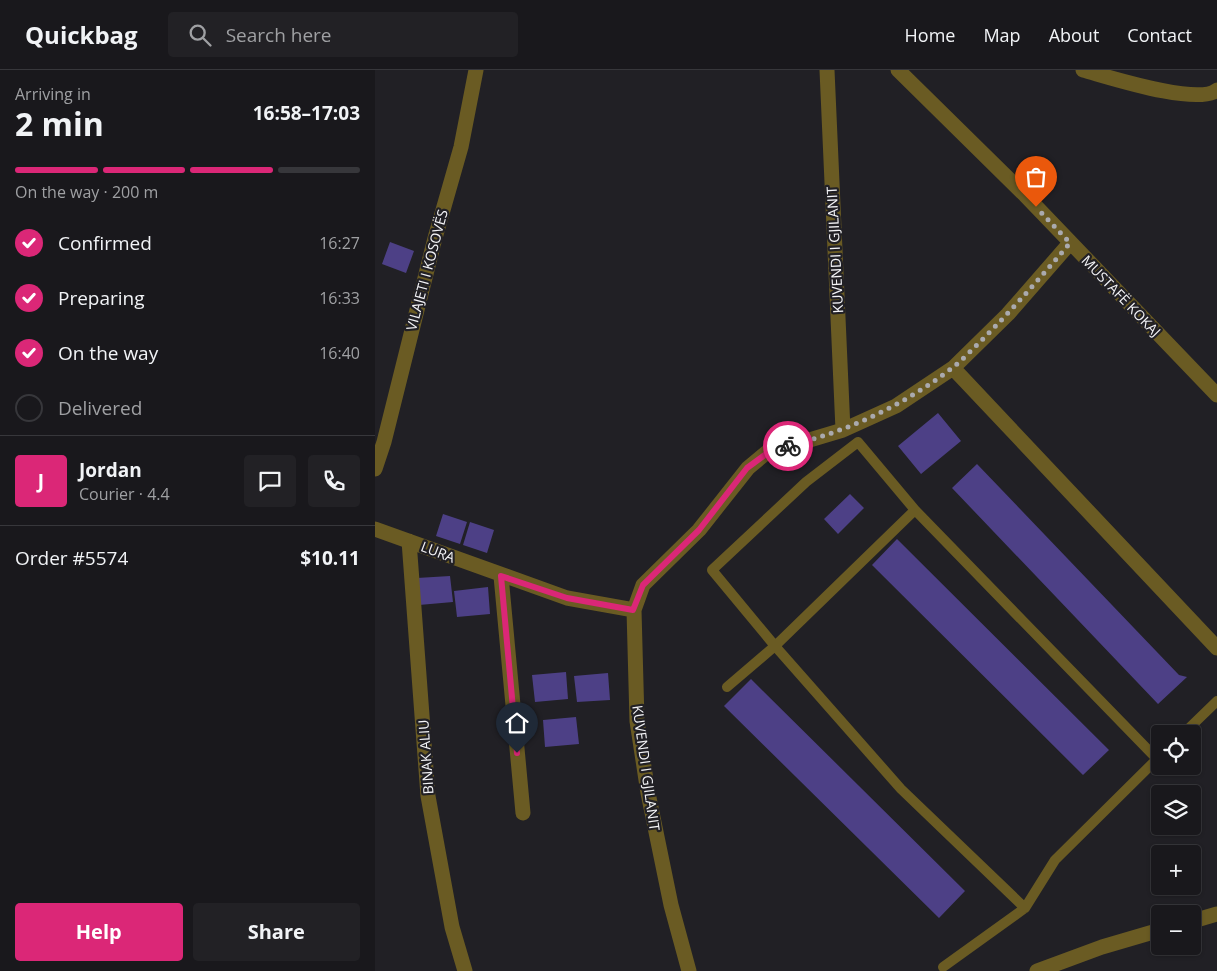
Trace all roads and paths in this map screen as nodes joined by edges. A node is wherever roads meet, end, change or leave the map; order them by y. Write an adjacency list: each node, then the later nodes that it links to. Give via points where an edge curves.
1 (477, 70): 11 (street, VILAJETI I KOSOVËS, via 461,147)
2 (827, 70): 9 (street, KUVENDI I GJILANIT)
3 (898, 70): 6 (street, MUSTAFË KOKAJ)
4 (1083, 70): 5 (street, via 1171,92 1198,95)
5 (1217, 90)
6 (1070, 243): 7 (street, via 1008,314); 8 (street, MUSTAFË KOKAJ)
7 (953, 368): 9 (street, via 896,406); 18 (street)
8 (1217, 395)
9 (843, 430): 10 (lane); 16 (street, KUVENDI I GJILANIT, via 766,454 747,468 699,530 643,585)
10 (858, 442): 12 (lane); 17 (lane, via 806,482 712,570)
11 (375, 469)
12 (915, 510): 17 (lane); 22 (lane)
13 (375, 529): 14 (street, LURA)
14 (409, 540): 15 (street, LURA); 30 (street, BINAK ALIU, via 428,796 452,928)
15 (501, 576): 16 (street, LURA, via 567,598); 24 (street)
16 (633, 610): 31 (street, KUVENDI I GJILANIT, via 637,722 648,794 671,905)
17 (775, 646): 19 (lane); 25 (lane, via 901,789)
18 (1217, 648)
19 (727, 687)
20 (1217, 701): 21 (lane)
21 (1192, 725)
22 (1151, 750)
23 (1151, 766): 25 (lane, via 1055,860)
24 (523, 812)
25 (1025, 908): 29 (lane)
26 (1217, 914): 27 (street)
27 (1201, 918)
28 (1151, 933): 32 (street)
29 (943, 967)
30 (465, 971)
31 (689, 971)
32 (1037, 971)

